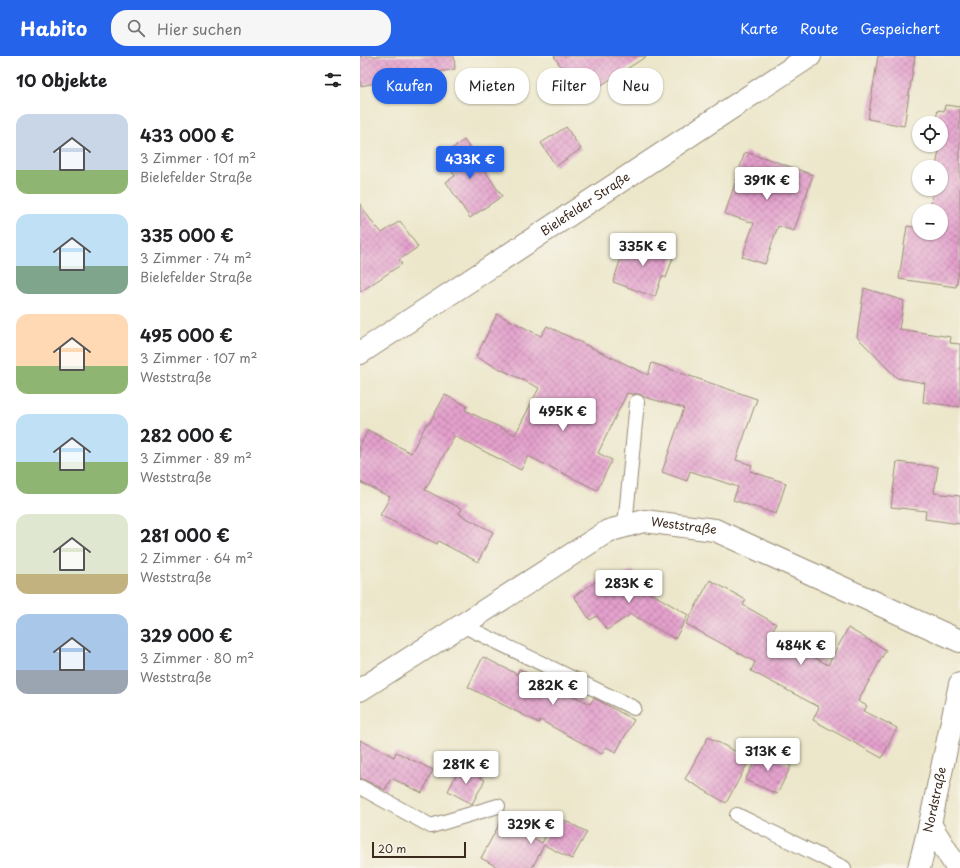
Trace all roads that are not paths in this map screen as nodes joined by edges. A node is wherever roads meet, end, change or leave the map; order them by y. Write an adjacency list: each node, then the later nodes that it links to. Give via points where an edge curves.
1 (810, 56): 2 (street, Bielefelder Straße)
2 (360, 353)
3 (638, 402): 4 (lane)
4 (625, 526): 5 (street, Weststraße, via 608,531); 6 (street, Weststraße, via 644,521 715,530)
5 (462, 625): 8 (street, Weststraße); 9 (lane)
6 (960, 641)
7 (960, 684): 13 (street, Nordstraße)
8 (360, 690)
9 (634, 708)
10 (360, 787): 11 (lane, via 431,826)
11 (498, 806)
12 (737, 815): 14 (lane)
13 (930, 824): 15 (street, Nordstraße); 16 (street)
14 (844, 868)
15 (919, 868)
16 (957, 868)

